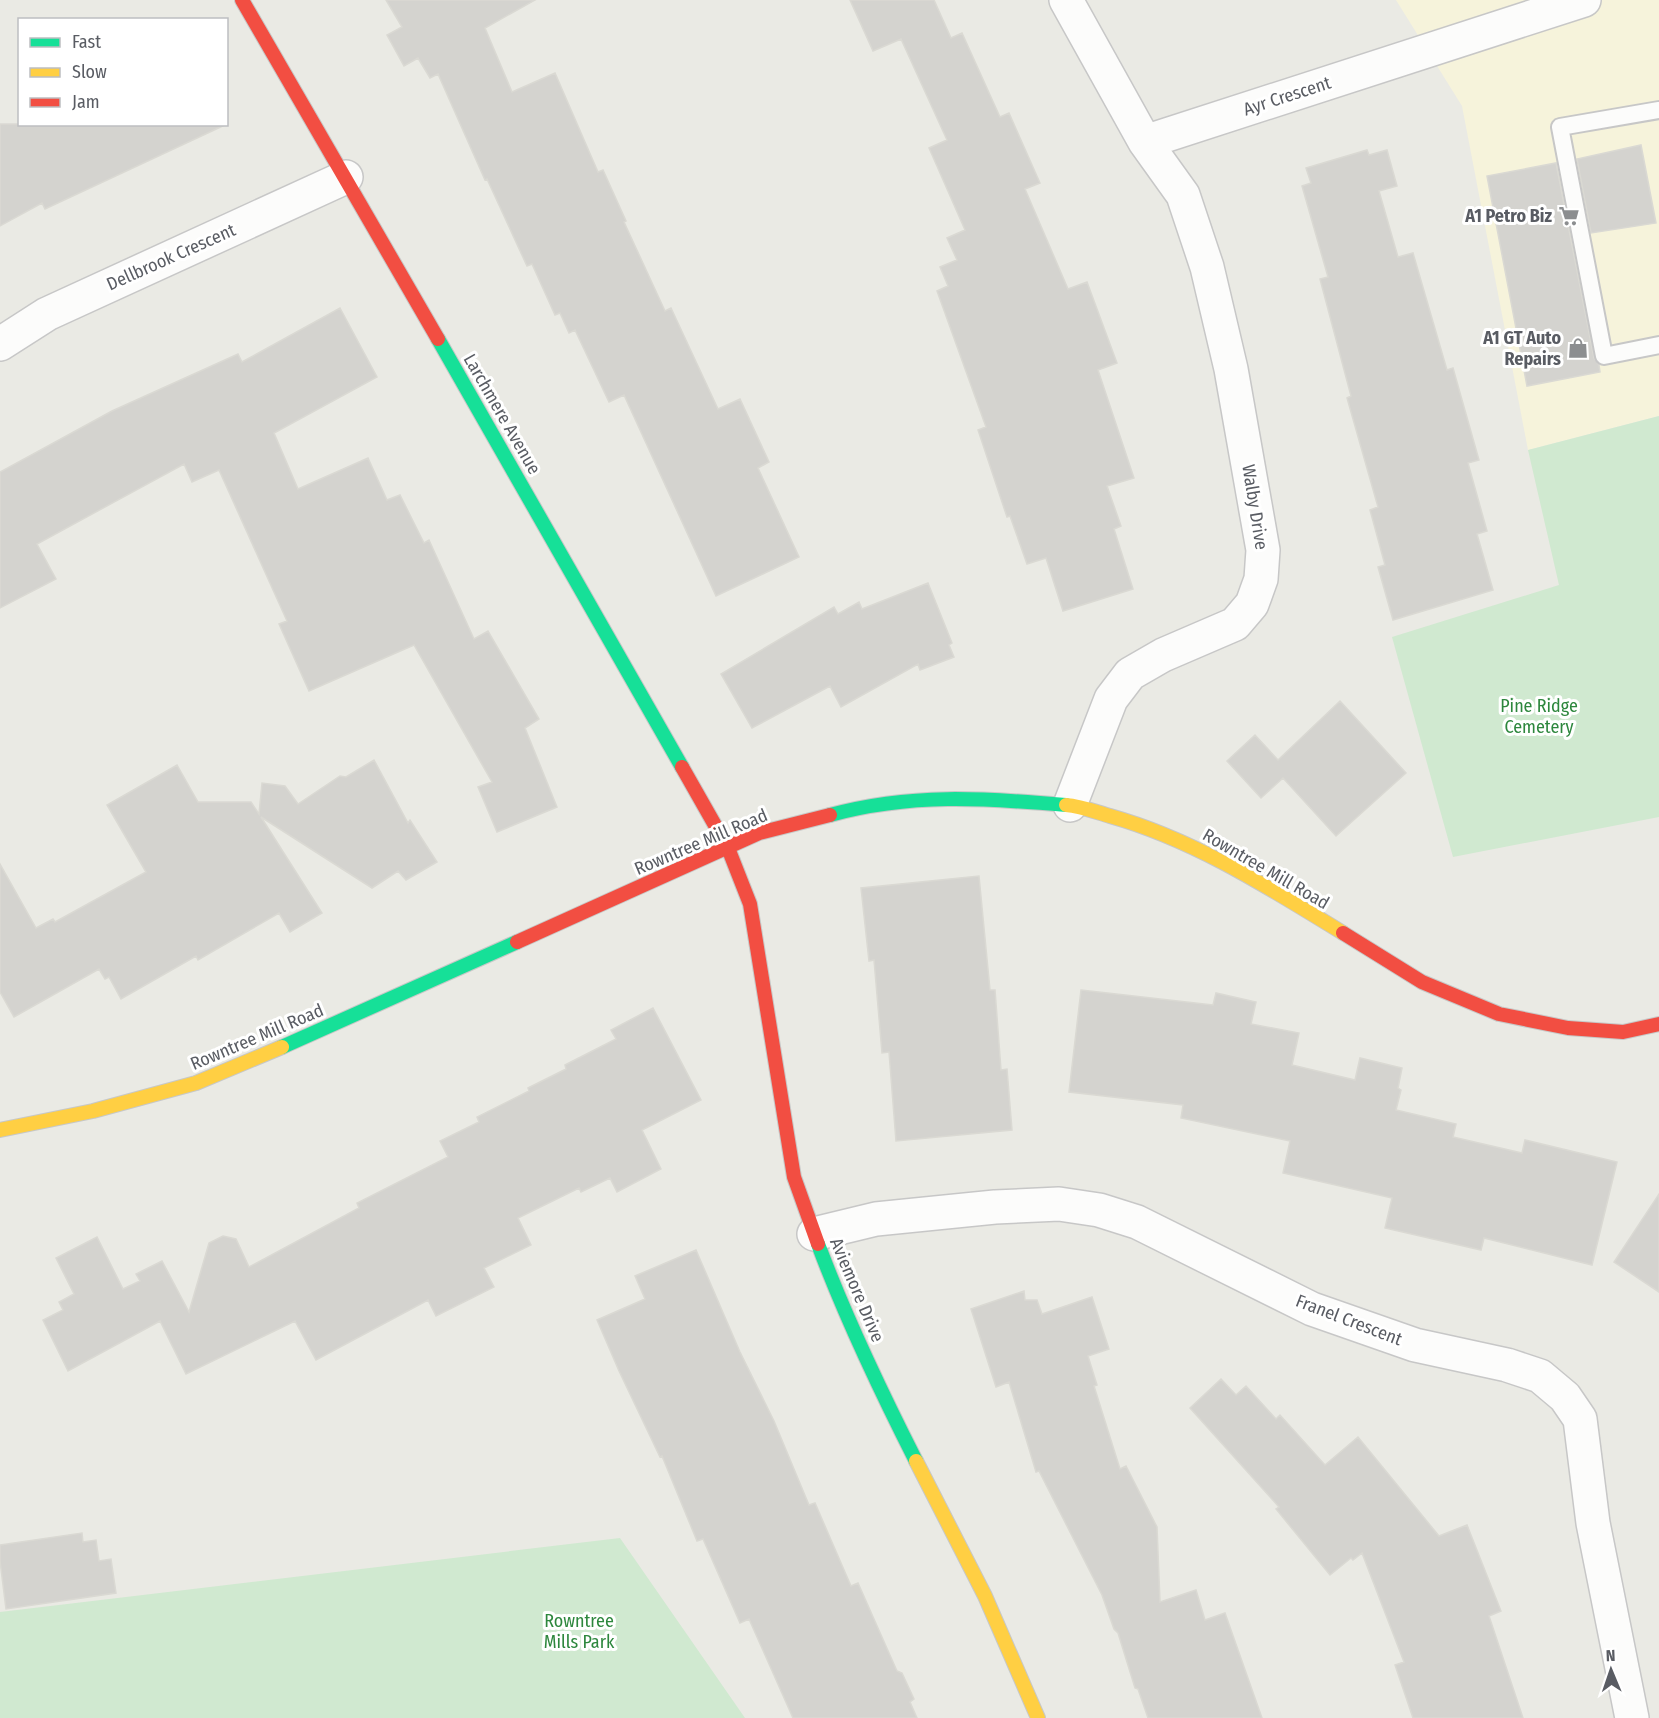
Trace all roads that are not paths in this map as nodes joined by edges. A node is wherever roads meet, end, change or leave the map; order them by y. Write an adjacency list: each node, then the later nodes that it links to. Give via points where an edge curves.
1 (242, 0): 6 (street, Larchmere Avenue)
2 (1066, 0): 5 (street)
3 (1584, 0): 5 (street, Ayr Crescent)
4 (1659, 110): 8 (lane, via 1560,127 1604,356)
5 (1145, 142): 9 (street, Walby Drive, via 1183,195 1207,267 1231,369 1256,508 1263,550 1261,579 1252,604 1235,624 1130,674 1111,699)
6 (346, 177): 7 (street, Dellbrook Crescent, via 47,315); 10 (street, Larchmere Avenue)
7 (0, 344)
8 (1659, 345)
9 (1070, 805): 10 (street, Rowntree Mill Road, via 937,798 859,807 759,833); 11 (street, Rowntree Mill Road, via 1138,824 1212,856 1422,982 1499,1014 1568,1028 1623,1032)
10 (728, 848): 12 (street, Rowntree Mill Road, via 196,1083 93,1111); 13 (street, Aviemore Drive, via 750,904 794,1177)
11 (1659, 1024)
12 (0, 1130)
13 (814, 1234): 14 (street, Aviemore Drive, via 885,1400 986,1596); 15 (street, Franel Crescent, via 876,1219 994,1207 1059,1204 1099,1210 1137,1222 1312,1309 1415,1345 1540,1376 1565,1397 1580,1419 1593,1523)
14 (1038, 1718)
15 (1632, 1718)

